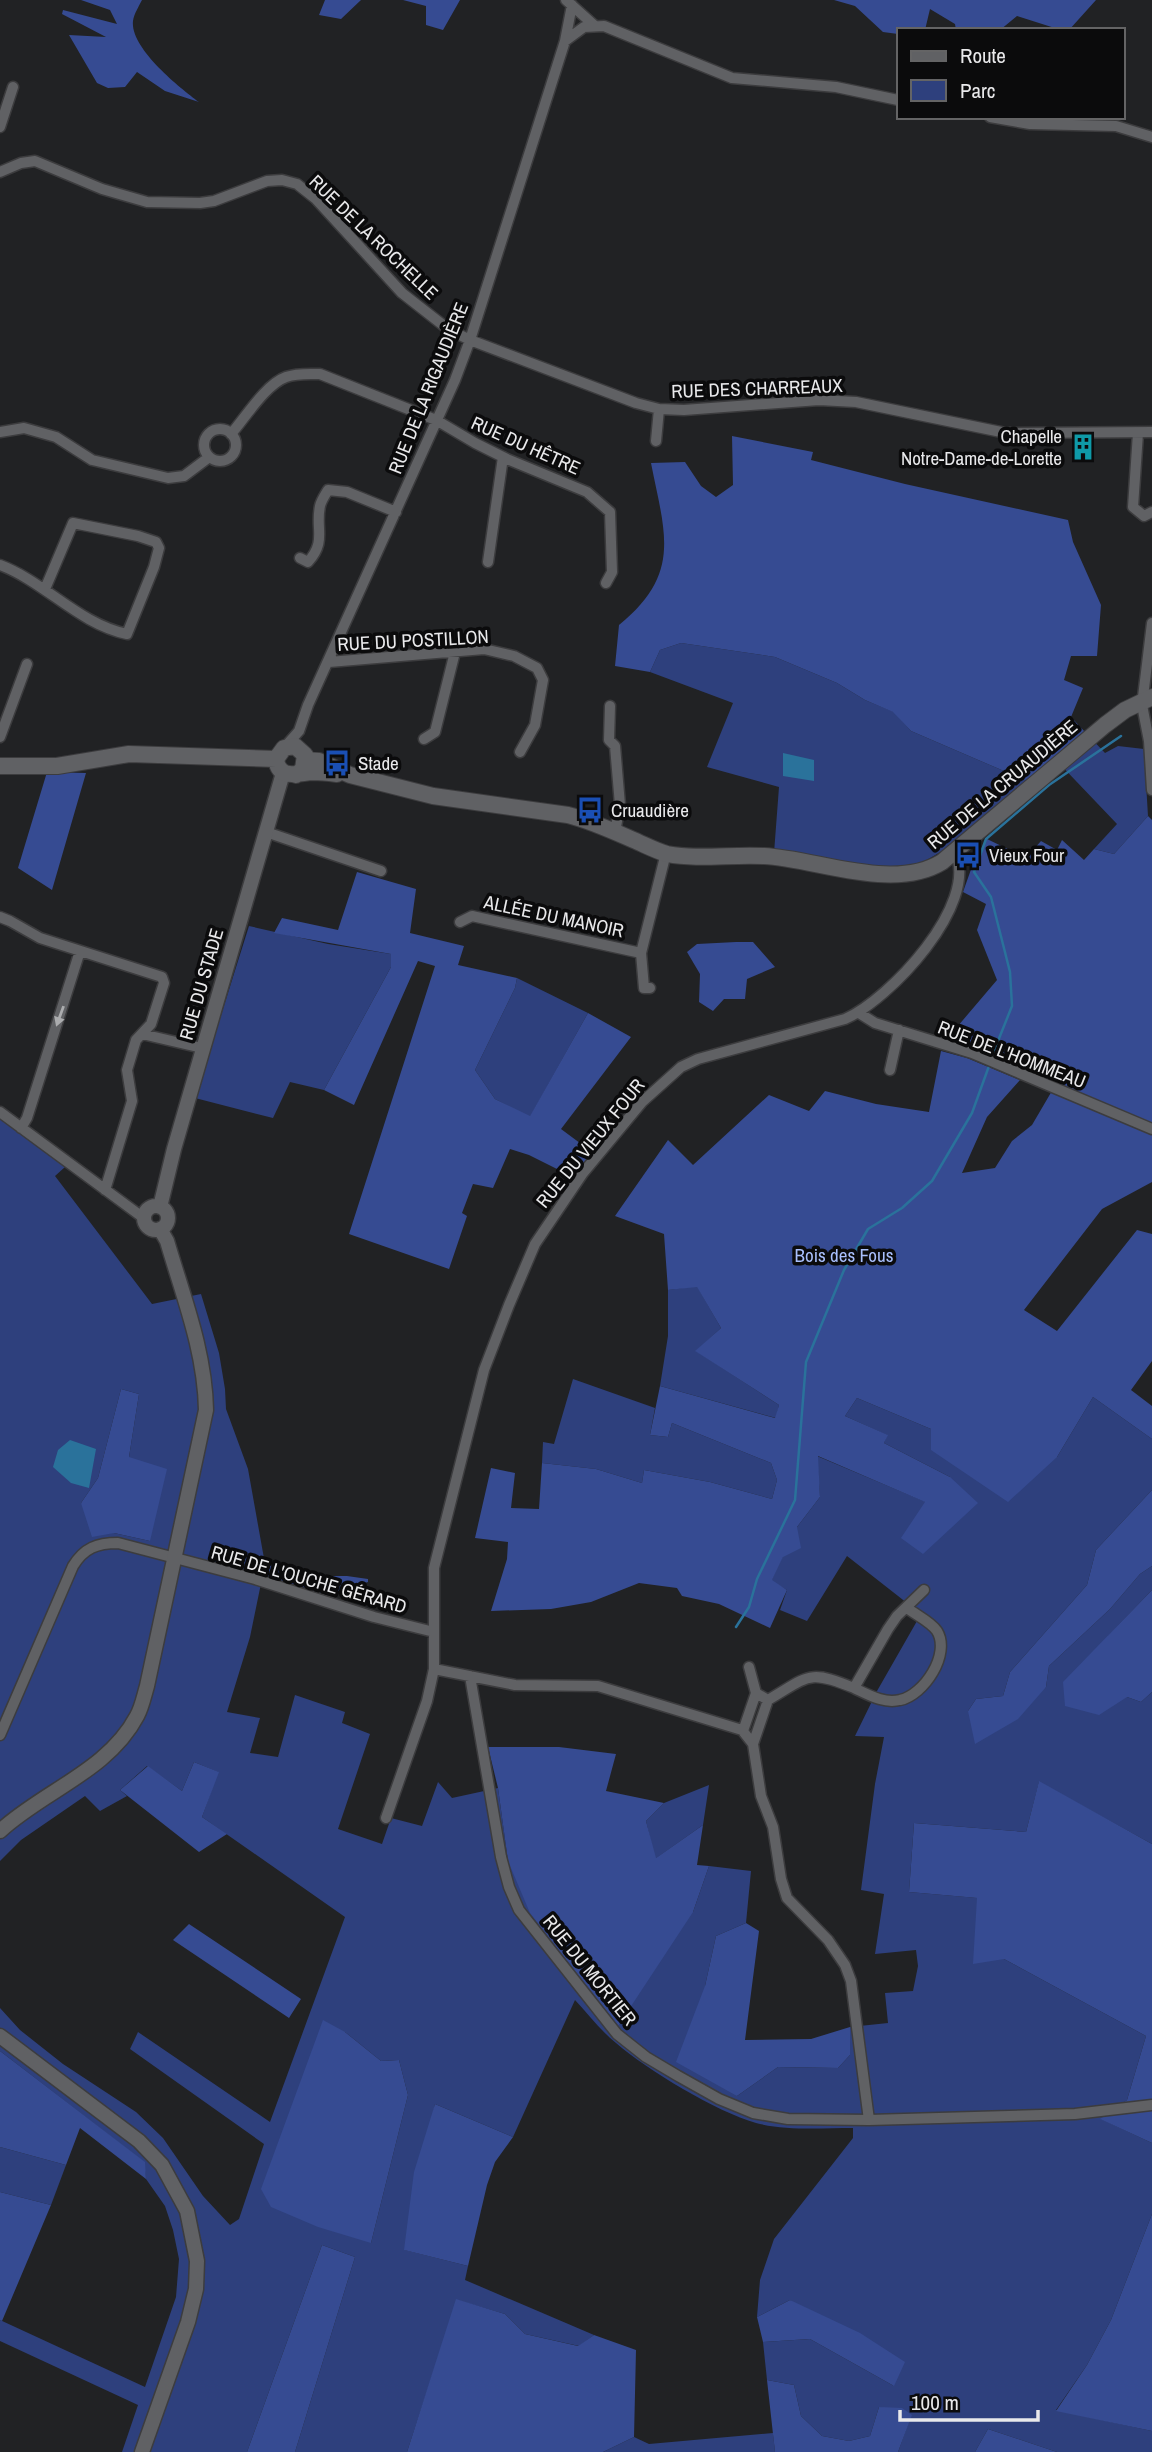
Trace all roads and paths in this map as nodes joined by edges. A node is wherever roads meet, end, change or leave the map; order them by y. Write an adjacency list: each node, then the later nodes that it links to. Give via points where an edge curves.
1 (569, 2): 2 (street); 3 (street, RUE DE LA RIGAUDIÈRE)
2 (595, 26): 3 (street, via 584,27); 5 (street, via 615,29 732,78 836,87)
3 (565, 41): 10 (street, RUE DE LA RIGAUDIÈRE)
4 (13, 87): 7 (street)
5 (897, 100)
6 (1001, 119): 8 (street, via 1116,126)
7 (0, 127)
8 (1152, 137)
9 (4, 170): 10 (street, RUE DE LA ROCHELLE, via 35,161 147,202 200,203 267,181 297,184 402,293)
10 (470, 340): 11 (street, RUE DES CHARREAUX); 12 (street, RUE DE LA RIGAUDIÈRE)
11 (659, 409): 15 (street, RUE DES CHARREAUX, via 707,410 819,400 856,402 1006,433); 17 (street)
12 (436, 420): 16 (street, RUE DU HÊTRE, via 320,374 303,374 274,384); 19 (street, RUE DU HÊTRE); 20 (street, RUE DE LA RIGAUDIÈRE)
13 (0, 432): 18 (street, via 35,431 56,437 92,460 168,478 184,476)
14 (1152, 432): 15 (street, RUE DES CHARREAUX)
15 (1138, 433): 21 (street, via 1133,507 1144,516)
16 (231, 434): 18 (street, via 236,444 233,455 219,462); 18 (street, via 217,429 208,434 203,443)
17 (656, 441)
18 (208, 457)
19 (503, 457): 23 (street); 25 (street, RUE DU HÊTRE, via 578,487 610,512 612,572)
20 (396, 512): 22 (street, via 347,492 328,491 320,506 317,552 308,562); 29 (street, RUE DE LA RIGAUDIÈRE)
21 (1152, 512)
22 (300, 558)
23 (488, 562)
24 (0, 565): 26 (street)
25 (606, 583)
26 (45, 589): 26 (street, via 73,523 138,536 156,542 159,548 127,634 82,614)
27 (1152, 623): 31 (street)
28 (455, 652): 29 (street, RUE DU POSTILLON); 34 (street, via 435,732); 35 (street, RUE DU POSTILLON, via 484,649 514,656 537,668 543,680 536,725)
29 (329, 662): 37 (street, RUE DE LA RIGAUDIÈRE, via 308,705)
30 (27, 664): 33 (street)
31 (1148, 698): 36 (street); 42 (main road, RUE DE LA CRUAUDIÈRE, via 1105,725)
32 (610, 706): 41 (street, via 609,740 615,746 620,805)
33 (0, 737)
34 (424, 739)
35 (520, 752)
36 (1151, 756): 39 (street)
37 (291, 761): 38 (main road, RUE DE LA CRUAUDIÈRE, via 129,754 57,766); 40 (street, RUE DU STADE); 41 (main road, RUE DE LA CRUAUDIÈRE, via 319,761 350,775 433,796 568,815)
38 (0, 766)
39 (1152, 790)
40 (266, 832): 44 (street); 53 (street, RUE DU STADE)
41 (615, 832): 43 (main road, RUE DE LA CRUAUDIÈRE)
42 (955, 852): 43 (main road, RUE DE LA CRUAUDIÈRE, via 930,869 904,875 764,856); 50 (street, RUE DU VIEUX FOUR, via 958,888 944,920 893,986)
43 (666, 853): 48 (street, ALLÉE DU MANOIR)
44 (381, 871)
45 (0, 917): 47 (street, via 40,938)
46 (460, 922): 48 (street, ALLÉE DU MANOIR, via 472,915)
47 (80, 951): 52 (street, via 162,977 151,1024); 56 (street, one-way to 56)
48 (641, 953): 49 (street, ALLÉE DU MANOIR, via 643,988)
49 (650, 988)
50 (859, 1013): 51 (street, RUE DE L'HOMMEAU); 65 (street, RUE DU VIEUX FOUR, via 681,1067 642,1102 549,1221 535,1244 484,1370 434,1568)
51 (899, 1030): 54 (street); 57 (street, RUE DE L'HOMMEAU, via 972,1053)
52 (142, 1034): 53 (street); 58 (street, via 127,1070 132,1101)
53 (202, 1048): 59 (street, RUE DU STADE)
54 (890, 1070)
55 (0, 1112): 56 (street)
56 (21, 1128): 58 (street)
57 (1152, 1129)
58 (105, 1189): 60 (street)
59 (160, 1207): 60 (street, via 149,1209); 61 (street, via 168,1218)
60 (145, 1219): 61 (street, via 150,1228)
61 (160, 1229): 62 (street, via 199,1350 205,1385 206,1410)
62 (175, 1558): 65 (street, RUE DE L'OUCHE GÉRARD); 73 (street, RUE DE L'OUCHE GÉRARD, via 118,1543 104,1543 81,1553); 76 (street, via 137,1716 98,1762)
63 (924, 1590): 64 (street)
64 (907, 1608): 69 (street, via 888,1629); 69 (street, via 936,1629 941,1640 933,1670 902,1700 878,1699)
65 (434, 1632): 67 (street, RUE DU VIEUX FOUR)
66 (749, 1667): 70 (street)
67 (434, 1669): 68 (street); 75 (street, RUE DU VIEUX FOUR)
68 (470, 1676): 72 (street, via 515,1685 598,1686); 79 (street, RUE DU MORTIER, via 509,1887 538,1936 617,2034 667,2070 753,2113 788,2119)
69 (854, 1688): 71 (street, via 817,1675)
70 (756, 1693): 71 (street); 72 (street)
71 (768, 1700): 74 (street)
72 (743, 1731): 74 (street)
73 (0, 1735)
74 (753, 1744): 79 (street, via 787,1898 840,1956 851,1981)
75 (386, 1818)
76 (0, 1831)
77 (0, 2036): 80 (street, via 139,2141 162,2165 187,2211 197,2261 196,2289)
78 (1152, 2105): 79 (street, RUE DU MORTIER, via 1075,2114)
79 (870, 2120)
80 (142, 2452)

